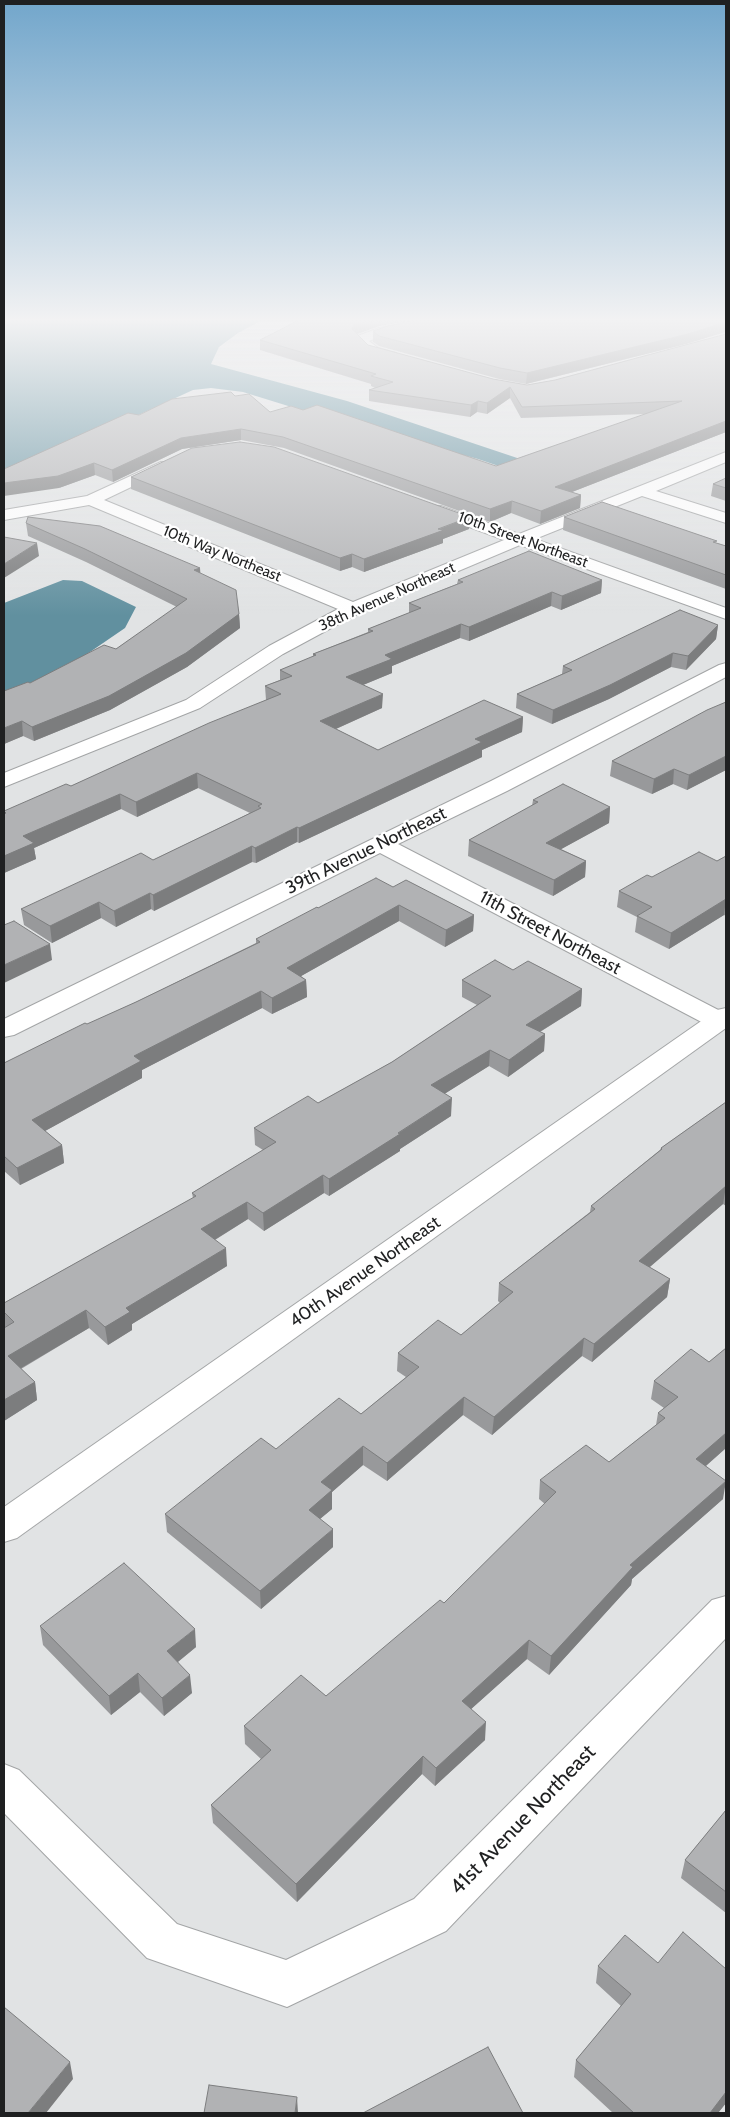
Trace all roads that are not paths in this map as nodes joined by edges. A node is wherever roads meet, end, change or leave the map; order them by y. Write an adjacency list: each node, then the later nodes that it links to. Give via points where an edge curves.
1 (180, 458): 4 (street)
2 (726, 458): 3 (street, 38th Avenue Northeast)
3 (644, 492): 7 (street); 8 (street, 38th Avenue Northeast)
4 (91, 500): 6 (street); 9 (street, 10th Way Northeast)
5 (418, 503): 8 (street, 10th Street Northeast)
6 (4, 515)
7 (726, 518)
8 (521, 539): 9 (street, 38th Avenue Northeast); 10 (street, 10th Street Northeast)
9 (354, 609): 12 (street, 38th Avenue Northeast, via 276,650 193,704)
10 (726, 614)
11 (726, 669): 13 (street, 39th Avenue Northeast)
12 (4, 781)
13 (380, 844): 14 (street, 11th Street Northeast); 15 (street, 39th Avenue Northeast)
14 (723, 1019): 16 (street, 40th Avenue Northeast)
15 (4, 1029)
16 (4, 1527)
17 (726, 1612): 18 (street, 41st Avenue Northeast, via 430,1915 287,1984 163,1942)
18 (4, 1784)

